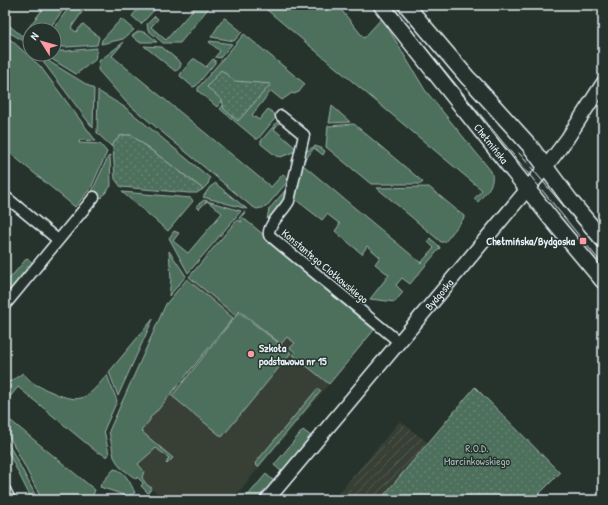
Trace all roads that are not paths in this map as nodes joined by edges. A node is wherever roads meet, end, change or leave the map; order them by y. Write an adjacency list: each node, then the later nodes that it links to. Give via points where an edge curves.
1 (381, 5): 6 (main road, Chełmińska)
2 (406, 5): 5 (main road, via 530,146)
3 (603, 83): 5 (street, Bydgoska)
4 (281, 116): 13 (street, Konstantego Ciołkowskiego, via 304,135 289,201 269,228 269,234)
5 (545, 168): 6 (street, Bydgoska); 10 (main road)
6 (528, 188): 11 (main road, Chełmińska); 13 (street, Bydgoska)
7 (6, 197): 9 (street)
8 (94, 197): 9 (street)
9 (58, 240): 12 (street)
10 (603, 240)
11 (603, 280)
12 (5, 305)
13 (399, 342): 16 (street, Bydgoska)
14 (5, 490): 15 (street)
15 (10, 500)
16 (267, 500)

